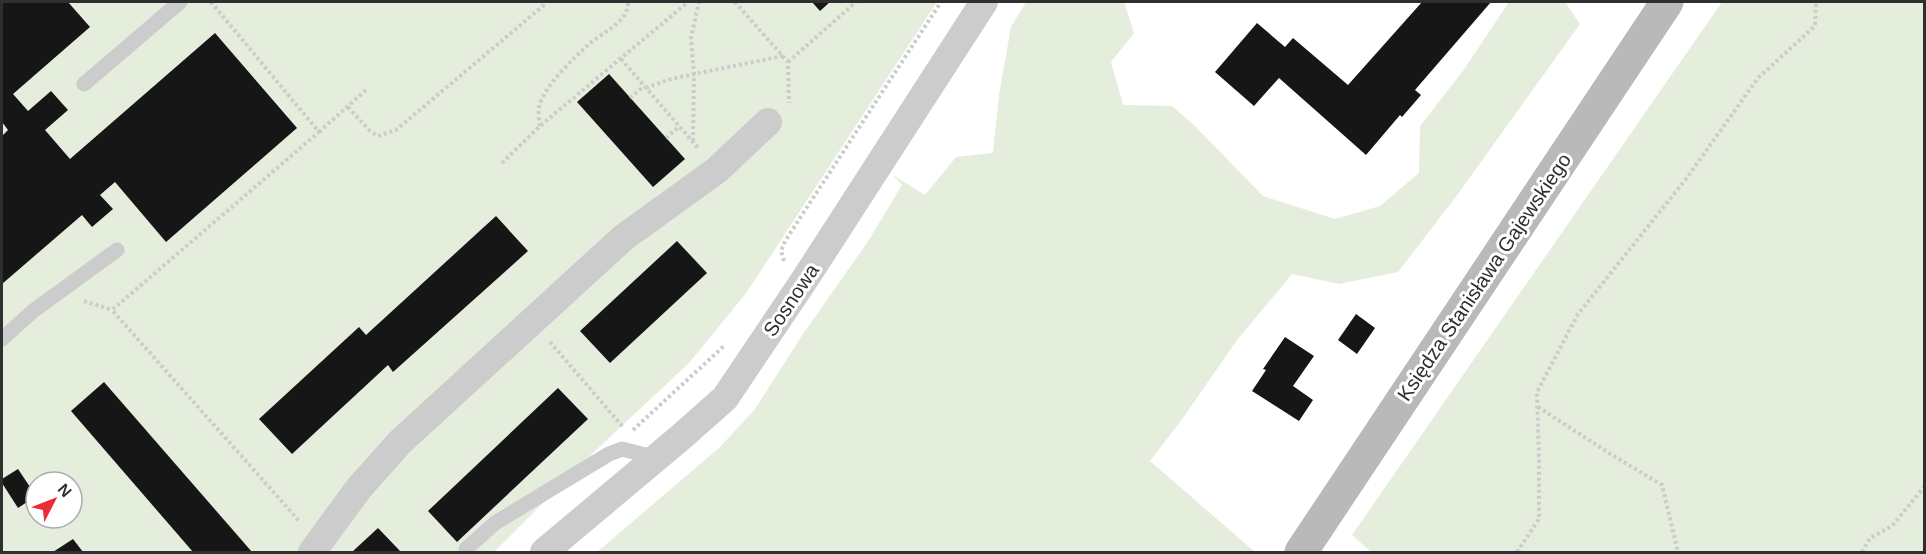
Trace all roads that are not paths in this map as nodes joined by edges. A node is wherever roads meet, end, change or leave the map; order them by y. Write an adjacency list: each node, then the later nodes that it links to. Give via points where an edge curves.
1 (180, 2): 4 (lane)
2 (984, 2): 8 (street, Sosnowa, via 725,398)
3 (1667, 2): 12 (street, Księdza Stanisława Gajewskiego)
4 (84, 84)
5 (768, 122): 9 (street, via 717,170 623,238 400,442)
6 (117, 250): 7 (lane, via 33,311)
7 (2, 339)
8 (657, 458): 10 (lane, via 622,449 609,454 495,523); 11 (street, Sosnowa)
9 (309, 541)
10 (466, 549)
11 (544, 552)
12 (1301, 552)

